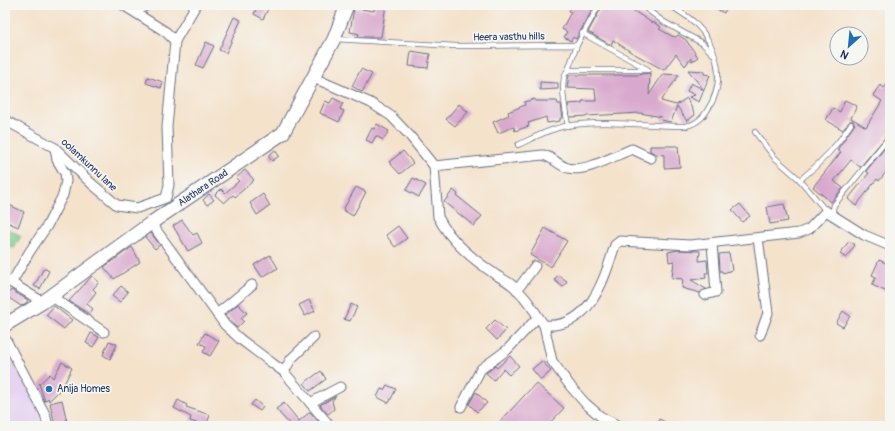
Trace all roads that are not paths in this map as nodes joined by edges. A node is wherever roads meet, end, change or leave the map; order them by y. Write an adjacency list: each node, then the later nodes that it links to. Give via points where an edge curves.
1 (123, 5): 8 (street)
2 (147, 5): 8 (street)
3 (196, 5): 11 (street)
4 (347, 5): 10 (street, Alathara Road)
5 (599, 5): 9 (lane)
6 (641, 5): 13 (lane, via 664,22 702,43)
7 (670, 5): 13 (lane, via 694,22 703,32)
8 (135, 12): 11 (street, via 166,32)
9 (582, 33): 12 (lane); 14 (lane, via 648,70)
10 (334, 39): 12 (lane, Heera vasthu hills, via 456,46); 15 (street, Alathara Road)
11 (175, 41): 22 (street, oolamkunnu lane, via 167,127 169,185 162,200 137,208 117,205)
12 (577, 45): 14 (lane)
13 (716, 57): 18 (lane, via 719,76 716,95 705,115 696,124)
14 (568, 70): 18 (lane, via 563,81)
15 (314, 78): 24 (street, via 372,103 391,116); 27 (street, Alathara Road, via 283,133)
16 (5, 120): 22 (street, oolamkunnu lane)
17 (851, 124): 25 (lane, via 833,149)
18 (568, 126): 21 (lane)
19 (755, 132): 25 (lane, via 774,157)
20 (890, 136): 26 (lane)
21 (518, 145)
22 (56, 148): 32 (street, via 57,160 65,172 63,195 47,226)
23 (651, 158): 24 (street, via 632,150 577,169 567,168 543,155)
24 (434, 166): 34 (street, via 438,217 441,224 467,254)
25 (800, 180): 26 (lane)
26 (829, 213): 28 (street, via 809,229 799,233); 30 (street, via 864,235)
27 (151, 223): 36 (street, Alathara Road); 37 (street)
28 (758, 238): 29 (street); 42 (street, via 768,313)
29 (712, 244): 35 (street, via 716,292); 40 (street, via 658,245 620,241 615,245 599,291 587,307 566,323 556,326)
30 (890, 246)
31 (535, 266): 34 (street)
32 (8, 280): 36 (street)
33 (252, 285): 37 (street)
34 (517, 290): 38 (street, via 525,297)
35 (705, 295)
36 (47, 299): 39 (street, Alathara Road); 41 (street)
37 (217, 314): 45 (street, via 240,338)
38 (538, 317): 40 (street); 48 (street, via 507,350 481,369)
39 (5, 325)
40 (544, 325): 51 (street, via 552,360 571,387 600,416)
41 (104, 332)
42 (760, 335)
43 (314, 337): 45 (street, via 291,359)
44 (5, 339): 49 (street, via 45,414)
45 (284, 372): 47 (street)
46 (340, 387): 47 (street)
47 (310, 402): 50 (street)
48 (461, 407)
49 (48, 426)
50 (330, 426)
51 (619, 426)

